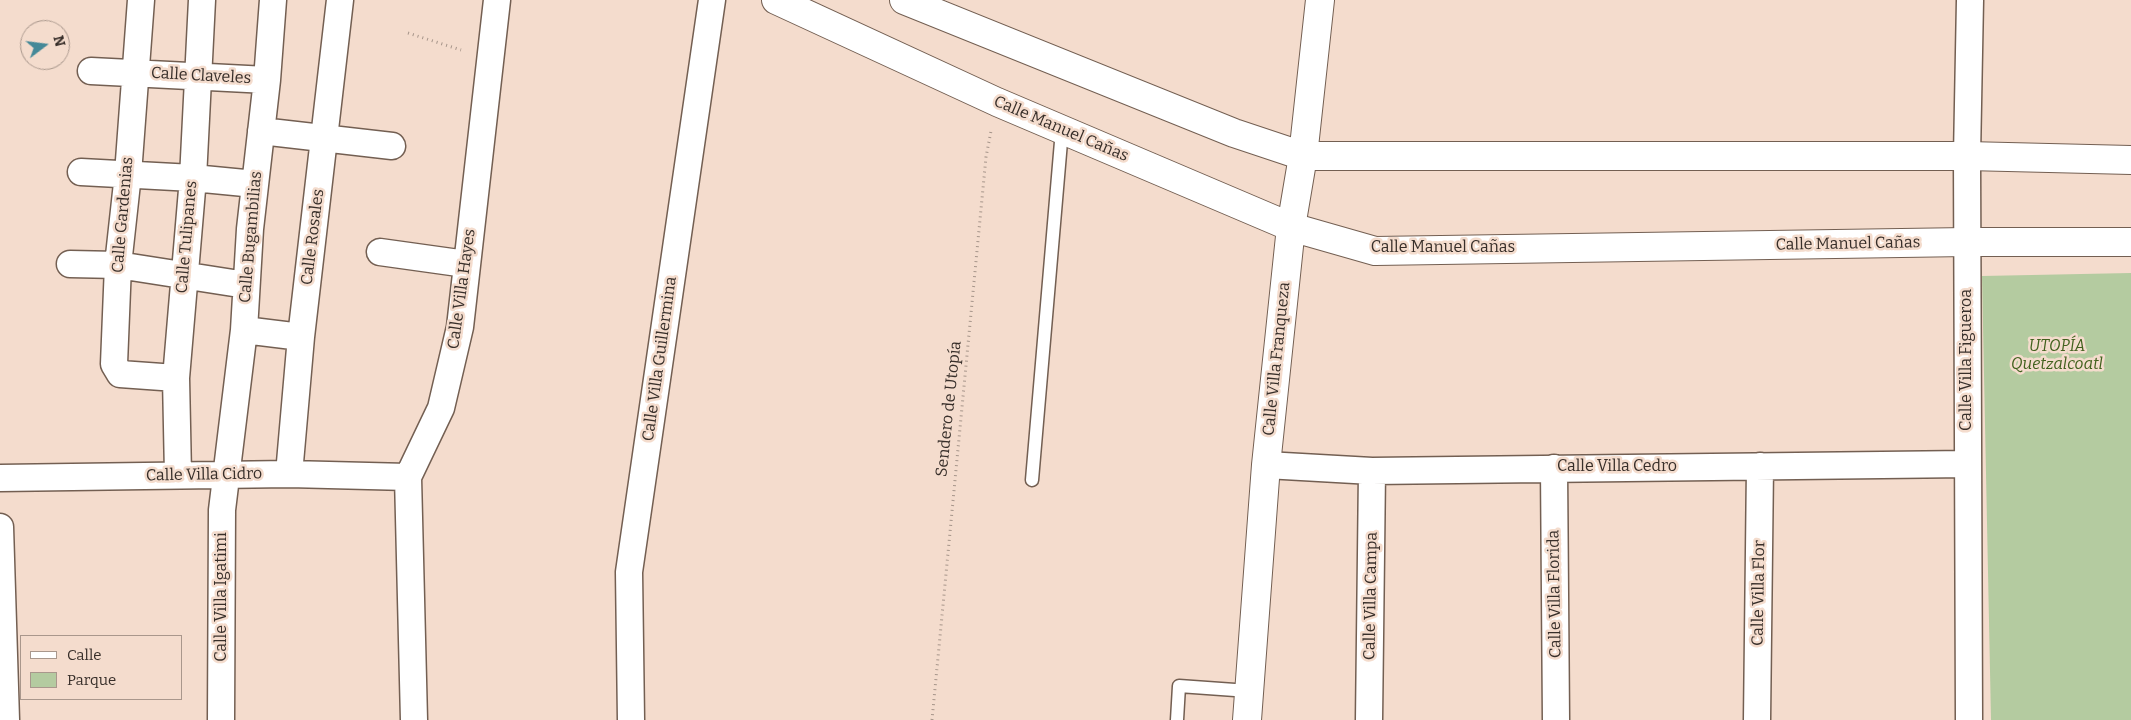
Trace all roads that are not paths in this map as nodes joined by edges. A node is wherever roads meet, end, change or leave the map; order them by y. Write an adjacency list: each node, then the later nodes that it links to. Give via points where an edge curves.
1 (141, 0): 12 (street, Calle Gardenias)
2 (202, 0): 13 (street, Calle Tulipanes)
3 (273, 0): 14 (street, Calle Bugambilias)
4 (340, 0): 17 (street, Calle Rosales)
5 (497, 0): 31 (street, Calle Villa Hayes)
6 (712, 0): 55 (street, Calle Villa Guillermina, via 630,572)
7 (776, 0): 15 (street, Calle Manuel Cañas)
8 (904, 0): 19 (street, via 1234,133)
9 (1320, 0): 19 (street, Calle Villa Franqueza)
10 (1970, 0): 20 (street, Calle Villa Figueroa)
11 (91, 71): 12 (street, Calle Claveles)
12 (134, 73): 13 (street, Calle Claveles); 23 (street, Calle Gardenias)
13 (199, 76): 14 (street, Calle Claveles); 24 (street, Calle Tulipanes)
14 (267, 80): 16 (street, Calle Bugambilias)
15 (1062, 130): 26 (street, Calle Manuel Cañas); 48 (lane)
16 (261, 132): 17 (street); 25 (street, Calle Bugambilias)
17 (325, 138): 18 (street); 36 (street, Calle Rosales)
18 (392, 146)
19 (1303, 156): 20 (street); 26 (street, Calle Villa Franqueza)
20 (1967, 156): 21 (street); 27 (street, Calle Villa Figueroa)
21 (2131, 160)
22 (81, 172): 23 (street)
23 (128, 174): 24 (street); 32 (street, Calle Gardenias)
24 (193, 178): 25 (street); 33 (street, Calle Tulipanes)
25 (254, 184): 34 (street, Calle Bugambilias)
26 (1290, 226): 27 (street, Calle Manuel Cañas, via 1375,251); 39 (street, Calle Villa Franqueza)
27 (1967, 242): 28 (street, Calle Manuel Cañas); 38 (street, Calle Villa Figueroa)
28 (2131, 242)
29 (380, 252): 31 (street)
30 (70, 264): 32 (street)
31 (466, 264): 47 (street, Calle Villa Hayes, via 460,327 441,408)
32 (118, 265): 33 (street); 37 (street, Calle Gardenias, via 114,364 120,374)
33 (183, 274): 34 (street); 37 (street, Calle Tulipanes)
34 (246, 285): 35 (street, Calle Bugambilias)
35 (244, 330): 36 (street); 45 (street, Calle Bugambilias)
36 (301, 337): 43 (street, Calle Rosales)
37 (176, 378): 44 (street, Calle Tulipanes)
38 (1967, 464): 40 (street, Calle Villa Cedro); 61 (street, Calle Villa Figueroa)
39 (1266, 465): 42 (street, Calle Villa Cedro); 51 (street, Calle Villa Franqueza)
40 (1760, 466): 41 (street, Calle Villa Cedro); 60 (street, Calle Villa Flor)
41 (1554, 468): 42 (street, Calle Villa Cedro); 59 (street, Calle Villa Florida)
42 (1372, 471): 58 (street, Calle Villa Campa)
43 (289, 474): 45 (street, Calle Villa Cidro); 47 (street, Calle Villa Cidro)
44 (178, 475): 45 (street, Calle Villa Cidro); 46 (street, Calle Villa Cidro)
45 (228, 475): 53 (street, Calle Villa Igatimi, via 222,510)
46 (0, 478)
47 (408, 478): 54 (street, Calle Villa Hayes)
48 (1032, 480)
49 (0, 527): 50 (street)
50 (2, 681): 52 (street)
51 (1249, 691): 56 (lane, via 1179,686); 57 (street, Calle Villa Franqueza)
52 (6, 720)
53 (221, 720)
54 (414, 720)
55 (631, 720)
56 (1177, 720)
57 (1247, 720)
58 (1369, 720)
59 (1556, 720)
60 (1758, 720)
61 (1969, 720)

